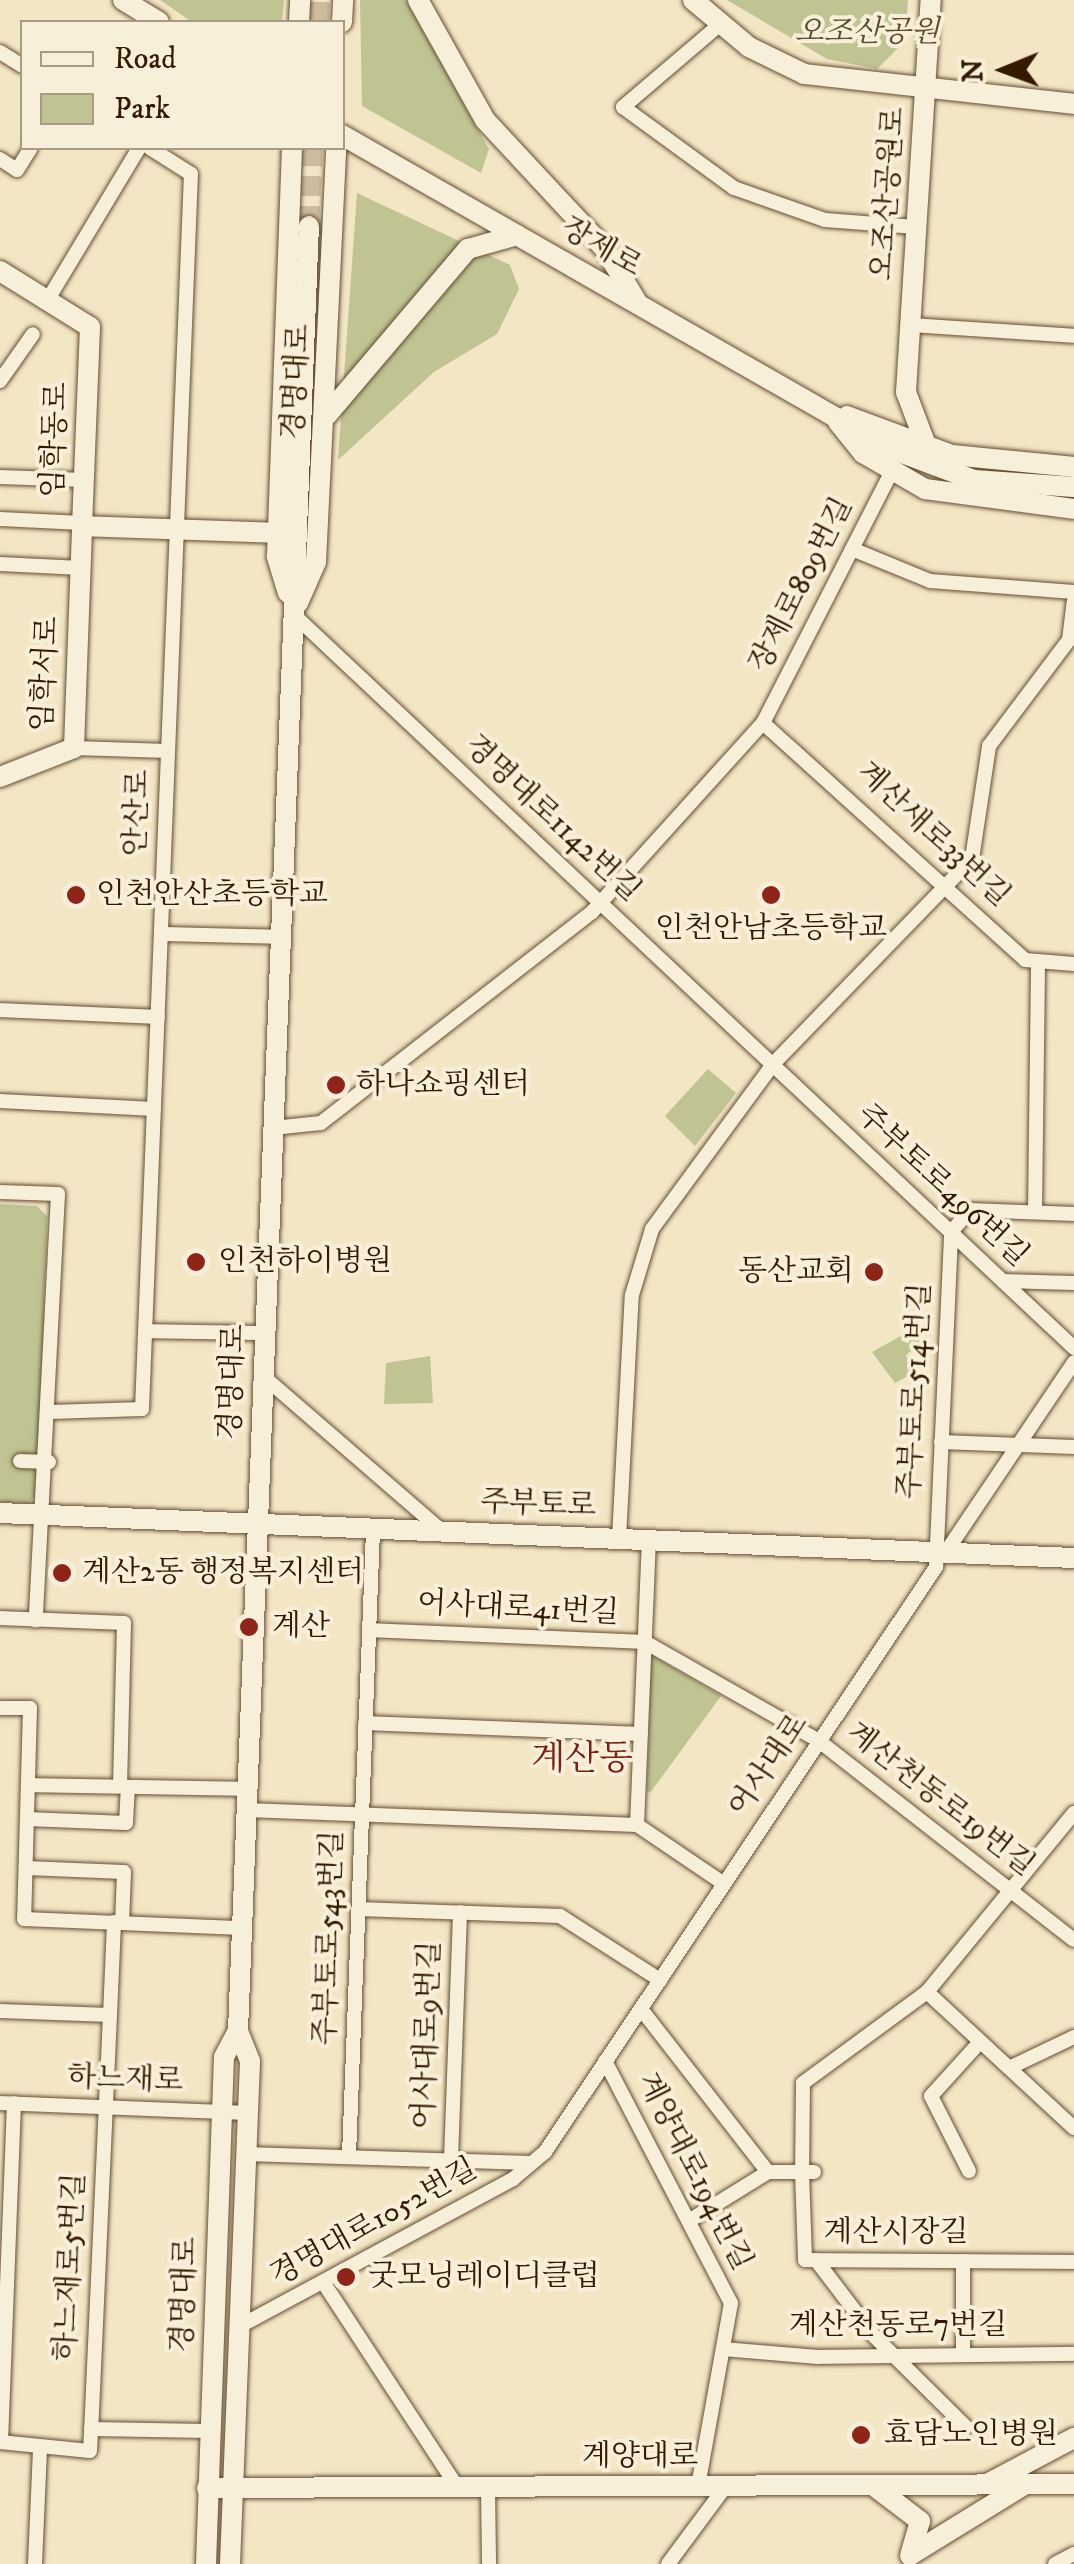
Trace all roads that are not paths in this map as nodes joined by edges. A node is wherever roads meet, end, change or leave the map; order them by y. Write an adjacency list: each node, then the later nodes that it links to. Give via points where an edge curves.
1 (123, 0): 5 (street)
2 (418, 0): 22 (street, via 485,120 605,249)
3 (693, 0): 6 (street)
4 (931, 0): 7 (street, 오조산공원로)
5 (156, 20)
6 (718, 26): 7 (street, via 804,74); 17 (street, via 623,107 734,188 826,220)
7 (926, 92): 8 (street); 17 (street, 오조산공원로)
8 (1074, 104)
9 (345, 137): 19 (street, 장제로)
10 (30, 150): 15 (street, via 17,170)
11 (138, 150): 21 (street)
12 (153, 150): 40 (street, 안산로, via 191,174)
13 (292, 150): 16 (street, 경명대로)
14 (336, 150): 18 (street, 경명대로)
15 (0, 159)
16 (298, 226): 18 (street, via 305,213); 41 (street, 경명대로); 47 (street, 경명대로)
17 (916, 227): 23 (street, 오조산공원로)
18 (333, 228): 29 (street, 경명대로)
19 (517, 235): 22 (street, 장제로); 29 (street, via 468,249)
20 (0, 271): 21 (street, 임학동로)
21 (47, 301): 35 (street, 임학동로, via 90,327)
22 (638, 303): 28 (street, 장제로)
23 (910, 324): 25 (street); 27 (street, 오조산공원로)
24 (33, 334): 26 (street)
25 (1074, 336)
26 (0, 381)
27 (906, 392): 30 (street); 31 (street)
28 (830, 413): 30 (street, 장제로); 33 (street, 장제로); 36 (street, 장제로, via 936,470)
29 (326, 415): 47 (street, 경명대로, via 316,562)
30 (877, 421): 31 (street, 장제로)
31 (926, 445): 32 (street, 장제로, via 977,460)
32 (1074, 467)
33 (890, 473): 37 (street, 장제로, via 956,499); 42 (street, 장제로809번길)
34 (0, 476): 35 (street)
35 (84, 480): 39 (street, 임학동로)
36 (1074, 487)
37 (1074, 510)
38 (0, 520): 39 (street)
39 (82, 524): 40 (street, 임학동로); 44 (street, 임학서로)
40 (177, 529): 41 (street, 임학동로); 50 (street, 안산로)
41 (278, 533): 47 (street, 경명대로)
42 (852, 549): 45 (street, via 930,581); 48 (street, 장제로809번길)
43 (0, 564): 44 (street)
44 (81, 568): 49 (street, 임학서로)
45 (1074, 592)
46 (1074, 602): 52 (street, via 1069,640 989,746 972,858)
47 (294, 614): 53 (street, 경명대로1142번길); 55 (street, 경명대로)
48 (764, 722): 52 (street, 계산새로33번길); 53 (street, 장제로809번길)
49 (74, 748): 50 (street); 51 (street, 임학서로)
50 (168, 751): 54 (street, 안산로)
51 (0, 777)
52 (947, 885): 56 (street, 계산새로33번길); 60 (street)
53 (596, 898): 60 (street, 경명대로1142번길); 63 (street, 장제로809번길, via 592,912 321,1124)
54 (161, 934): 55 (street); 59 (street, 안산로)
55 (280, 937): 63 (street, 경명대로)
56 (1038, 963): 57 (street); 65 (street)
57 (1074, 964)
58 (0, 1010): 59 (street)
59 (158, 1017): 62 (street, 안산로)
60 (772, 1064): 67 (street, 주부토로496번길); 86 (street, via 641,1255)
61 (0, 1101): 62 (street)
62 (154, 1108): 70 (street, 안산로)
63 (272, 1128): 71 (street, 경명대로)
64 (0, 1192): 75 (street, via 58,1194)
65 (1034, 1212): 66 (street); 67 (street, via 970,1210)
66 (1074, 1214)
67 (951, 1232): 68 (street, 주부토로496번길); 76 (street, 주부토로514번길)
68 (1003, 1281): 69 (street); 72 (street, 주부토로496번길)
69 (1074, 1283)
70 (146, 1331): 71 (street); 75 (street, 안산로, via 142,1410 134,1416)
71 (264, 1334): 74 (street, 경명대로)
72 (1074, 1348)
73 (1074, 1362): 77 (street, 어사대로)
74 (263, 1376): 83 (street, 경명대로); 85 (street)
75 (50, 1412): 80 (street)
76 (942, 1442): 77 (street); 88 (street, 주부토로514번길)
77 (1018, 1445): 78 (street); 88 (street, 어사대로)
78 (1074, 1448)
79 (20, 1461): 80 (street)
80 (49, 1462): 82 (street)
81 (0, 1513): 82 (street, 주부토로)
82 (44, 1514): 83 (street, 주부토로); 91 (street)
83 (258, 1527): 84 (street, 주부토로); 100 (street, 경명대로)
84 (372, 1528): 85 (street, 주부토로); 92 (street, 주부토로543번길)
85 (442, 1532): 86 (street, 주부토로)
86 (618, 1539): 87 (street, 주부토로)
87 (649, 1540): 88 (street, 주부토로); 93 (street)
88 (941, 1552): 89 (street, 주부토로); 97 (street, 어사대로)
89 (1074, 1558)
90 (0, 1618): 91 (street)
91 (36, 1620): 99 (street, via 124,1623)
92 (369, 1630): 93 (street, 어사대로41번길); 95 (street, 주부토로543번길)
93 (645, 1642): 96 (street); 97 (street, 어사대로41번길)
94 (0, 1708): 98 (street, via 30,1708)
95 (366, 1723): 96 (street); 102 (street, 주부토로543번길)
96 (640, 1734): 104 (street)
97 (819, 1742): 106 (street, 어사대로); 107 (street, 계산천동로19번길)
98 (28, 1784): 99 (street); 103 (street)
99 (124, 1786): 100 (street); 103 (street, via 126,1823)
100 (247, 1799): 102 (street); 111 (street, 경명대로)
101 (1074, 1813): 107 (street)
102 (362, 1814): 104 (street); 108 (street, 주부토로543번길)
103 (27, 1818): 105 (street)
104 (636, 1825): 106 (street)
105 (26, 1868): 110 (street, via 24,1919); 110 (street, 하느재로5번길, via 124,1872)
106 (724, 1884): 113 (street, 어사대로)
107 (1006, 1886): 112 (street, 계산천동로19번길); 114 (street)
108 (358, 1908): 109 (street); 129 (street, 주부토로543번길)
109 (460, 1912): 113 (street, via 560,1916); 130 (street, 어사대로9번길)
110 (118, 1922): 111 (street); 117 (street, 하느재로5번길)
111 (242, 1928): 118 (street, 경명대로)
112 (1074, 1940)
113 (660, 1980): 115 (street, 어사대로)
114 (927, 1992): 120 (street); 134 (street, via 803,2083)
115 (640, 2009): 121 (street, 어사대로); 133 (street)
116 (0, 2010): 117 (street)
117 (110, 2015): 124 (street, 하느재로5번길)
118 (238, 2031): 125 (street, 경명대로, via 224,2057); 126 (street, 경명대로, via 250,2061)
119 (1074, 2037): 122 (street)
120 (980, 2042): 122 (street); 132 (street, 계산시장길, via 931,2096)
121 (606, 2061): 131 (street, 어사대로); 135 (street, 계양대로194번길)
122 (1009, 2068): 127 (street)
123 (7, 2103): 124 (street, 하느재로); 149 (street)
124 (106, 2107): 125 (street, 하느재로); 146 (street, 하느재로5번길)
125 (222, 2112): 126 (street, 하느재로); 147 (street, 경명대로)
126 (247, 2113): 128 (street, 경명대로)
127 (1074, 2128)
128 (245, 2154): 129 (street); 140 (street, 경명대로)
129 (349, 2154): 130 (street)
130 (450, 2159): 131 (street)
131 (532, 2163): 139 (street, 경명대로1052번길)
132 (968, 2171)
133 (768, 2172): 134 (street); 135 (street)
134 (808, 2172): 136 (street, 계산시장길, via 805,2260)
135 (692, 2220): 141 (street, 계양대로194번길, via 731,2303)
136 (816, 2260): 137 (street, 계산시장길); 144 (street)
137 (964, 2261): 138 (street, 계산시장길); 143 (street)
138 (1074, 2262)
139 (326, 2285): 140 (street, 경명대로1052번길); 159 (street)
140 (240, 2326): 158 (street, 경명대로)
141 (722, 2349): 144 (street, 계산천동로7번길); 154 (street, 계양대로194번길)
142 (1074, 2354): 143 (street, 계산천동로7번길)
143 (963, 2355): 144 (street, 계산천동로7번길)
144 (897, 2356): 145 (street)
145 (966, 2427)
146 (91, 2429): 147 (street); 150 (street, via 90,2450)
147 (208, 2431): 157 (street, 경명대로)
148 (1074, 2438): 153 (street)
149 (0, 2442): 150 (street)
150 (40, 2450): 163 (street)
151 (1024, 2484): 152 (street, 계양대로); 153 (street, 계양대로); 162 (street)
152 (1074, 2484)
153 (985, 2485): 156 (street, 계양대로)
154 (698, 2486): 155 (street, 계양대로); 160 (street, 계양대로)
155 (726, 2486): 156 (street, 계양대로); 167 (street)
156 (872, 2486): 162 (street, via 920,2520)
157 (207, 2488): 158 (street, 계양대로); 164 (street, 경명대로)
158 (232, 2488): 159 (street, 계양대로); 165 (street, 경명대로)
159 (458, 2488): 160 (street, 계양대로)
160 (488, 2488): 166 (street)
161 (1074, 2554): 168 (street)
162 (908, 2559)
163 (35, 2564)
164 (206, 2564)
165 (230, 2564)
166 (489, 2564)
167 (668, 2564)
168 (1056, 2564)

